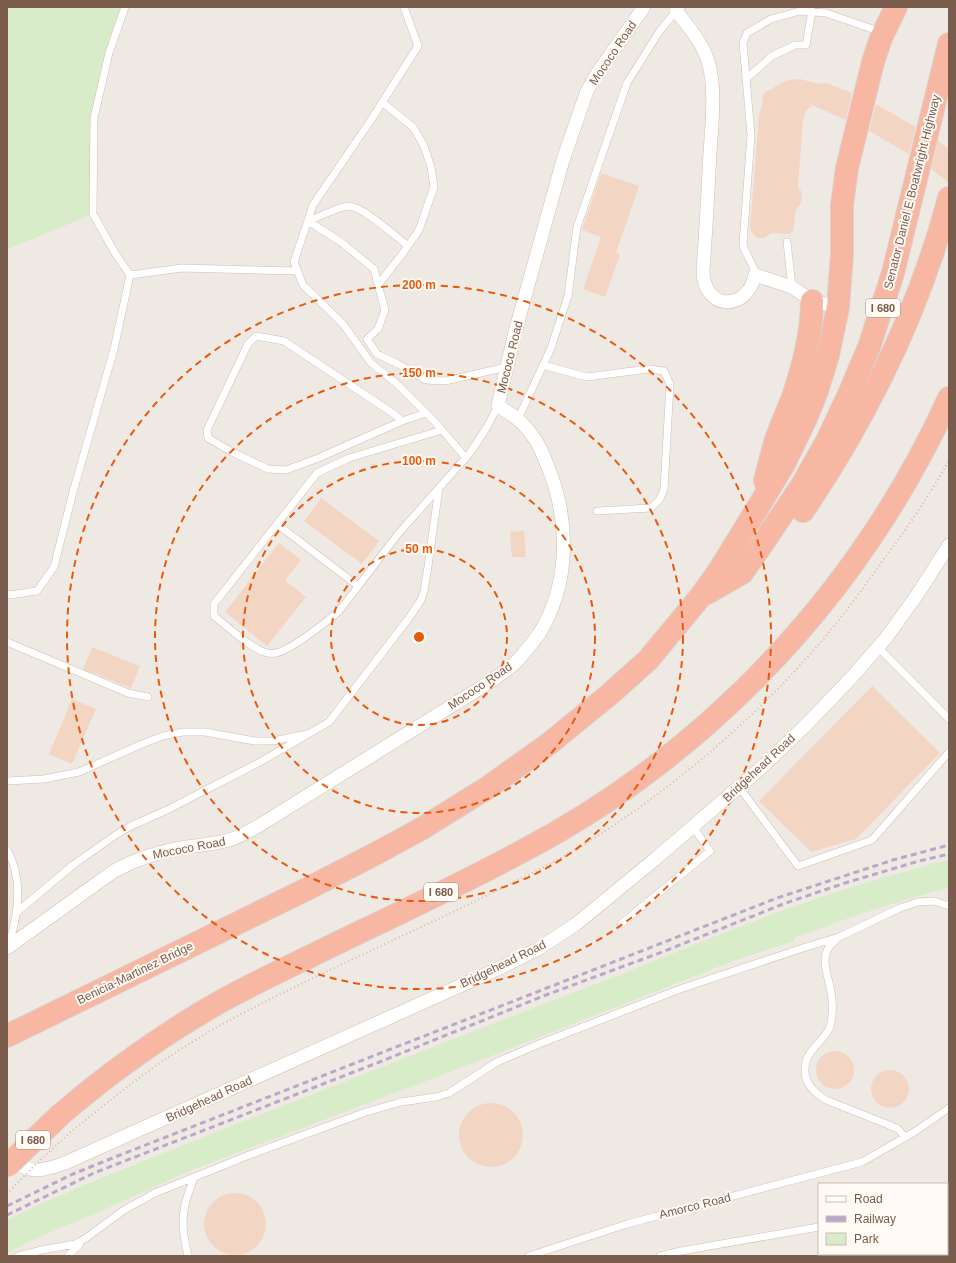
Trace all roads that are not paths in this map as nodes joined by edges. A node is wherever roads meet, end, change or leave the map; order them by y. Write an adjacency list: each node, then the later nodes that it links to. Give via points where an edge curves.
1 (125, 7): 16 (lane, via 109,53 94,118 93,214)
2 (404, 7): 10 (lane, via 418,46)
3 (644, 7): 23 (street, Mococo Road, via 598,72 588,91 563,160)
4 (896, 7): 7 (highway, Senator Daniel E Boatwright Highway / I 680)
5 (677, 9): 17 (street, via 705,53 712,80 704,282 713,297 731,301 746,294); 22 (lane, via 626,83 576,227 568,296)
6 (812, 11): 7 (lane, via 826,13); 9 (lane, via 806,45 795,45 772,56); 9 (lane, via 800,11 771,19 747,33 743,43)
7 (883, 33): 21 (highway, Senator Daniel E Boatwright Highway / I 680, via 869,73 844,179)
8 (949, 44): 36 (highway, Senator Daniel E Boatwright Highway / I 680, via 900,248 869,346 824,446 802,485)
9 (746, 78): 17 (lane, via 751,135 743,244)
10 (382, 102): 12 (lane, via 313,205); 14 (lane, via 413,127 424,146 431,167 434,187 419,230)
11 (949, 198): 36 (highway, Senator Daniel E Boatwright Highway / I 680, via 917,298 867,405 838,456 801,512 788,528)
12 (308, 221): 14 (lane, via 348,206 375,220); 15 (lane, via 294,262); 18 (lane, via 341,242 374,269)
13 (788, 242): 19 (lane)
14 (408, 246): 18 (lane)
15 (297, 271): 16 (lane, via 182,268); 26 (lane, via 303,285 343,324 371,363 396,383)
16 (130, 275): 38 (lane, via 114,348 54,567 37,591)
17 (755, 275): 19 (street)
18 (378, 285): 23 (lane, via 385,310 378,329 367,339 376,354 426,380 445,381)
19 (792, 288): 20 (street)
20 (812, 301): 21 (street); 33 (highway, via 800,374 776,438)
21 (838, 307): 33 (highway, Senator Daniel E Boatwright Highway / I 680, via 828,355 812,403 790,452)
22 (543, 365): 27 (lane); 32 (lane, via 587,377 648,368 664,371 670,384 664,489 660,499 651,508)
23 (507, 367): 25 (street, Mococo Road)
24 (949, 398): 60 (highway, I 680, bridge, via 923,451 888,512 829,595 762,672 667,758 605,803 540,843 258,982 168,1033 90,1090 67,1122)
25 (498, 406): 27 (street, Mococo Road); 30 (lane)
26 (426, 413): 28 (lane); 29 (lane)
27 (518, 419): 55 (street, Mococo Road, via 543,452 561,508 564,541 558,591 549,615 538,635 514,664 482,687 245,834 230,840 150,854 131,861)
28 (402, 421): 28 (lane, via 284,341 256,336 248,344 207,430 208,438 232,452 268,469 286,470)
29 (442, 430): 30 (lane); 34 (lane, via 349,458 316,473)
30 (466, 458): 31 (lane)
31 (439, 488): 37 (lane, via 398,534); 44 (lane, via 421,600 341,708 329,722)
32 (597, 510)
33 (756, 510): 39 (highway, Senator Daniel E Boatwright Highway / I 680)
34 (277, 524): 37 (lane); 37 (lane, via 214,604 214,616 255,648 275,654 286,650 329,620)
35 (949, 545): 41 (street, Bridgehead Road, via 917,595)
36 (759, 549): 39 (highway, Senator Daniel E Boatwright Highway / I 680, via 742,573)
37 (358, 586)
38 (7, 594)
39 (701, 596): 51 (highway, Senator Daniel E Boatwright Highway / I 680, via 648,660 570,728 503,777 421,829)
40 (7, 642): 42 (lane, via 128,693)
41 (878, 647): 43 (lane); 47 (street, Bridgehead Road, via 806,725)
42 (148, 697)
43 (949, 719)
44 (313, 732): 46 (lane, via 255,741 205,732 182,732 142,744 79,772 44,779); 52 (lane, via 167,810 130,826 73,865)
45 (949, 752): 47 (lane, via 872,840 798,866)
46 (7, 781)
47 (739, 787): 48 (street, Bridgehead Road)
48 (693, 827): 53 (lane, via 710,851); 59 (street, Bridgehead Road, via 576,924 538,949 502,967 65,1163 48,1169 32,1170 17,1165)
49 (7, 850): 52 (lane, via 15,871 18,890)
50 (949, 906): 54 (lane, via 934,901 918,902)
51 (264, 911): 56 (highway, Benicia-Martinez Bridge / I 680)
52 (17, 912): 55 (lane)
53 (620, 924)
54 (839, 937): 58 (lane, via 829,947 826,956 832,992 830,1024 828,1031 809,1055 805,1076 811,1088 826,1100 898,1129); 61 (lane, via 680,989 539,1044 497,1062 449,1093 366,1112)
55 (8, 947)
56 (7, 1036)
57 (949, 1108): 58 (lane, Amorco Road)
58 (905, 1137): 67 (lane, Amorco Road, via 862,1162 627,1224)
59 (7, 1155)
60 (7, 1166)
61 (194, 1177): 63 (lane, via 138,1201); 66 (lane, via 185,1204 183,1220)
62 (818, 1227): 68 (lane)
63 (86, 1238): 64 (lane, via 75,1244); 65 (lane)
64 (18, 1256)
65 (68, 1256)
66 (188, 1256)
67 (529, 1256)
68 (660, 1256)

